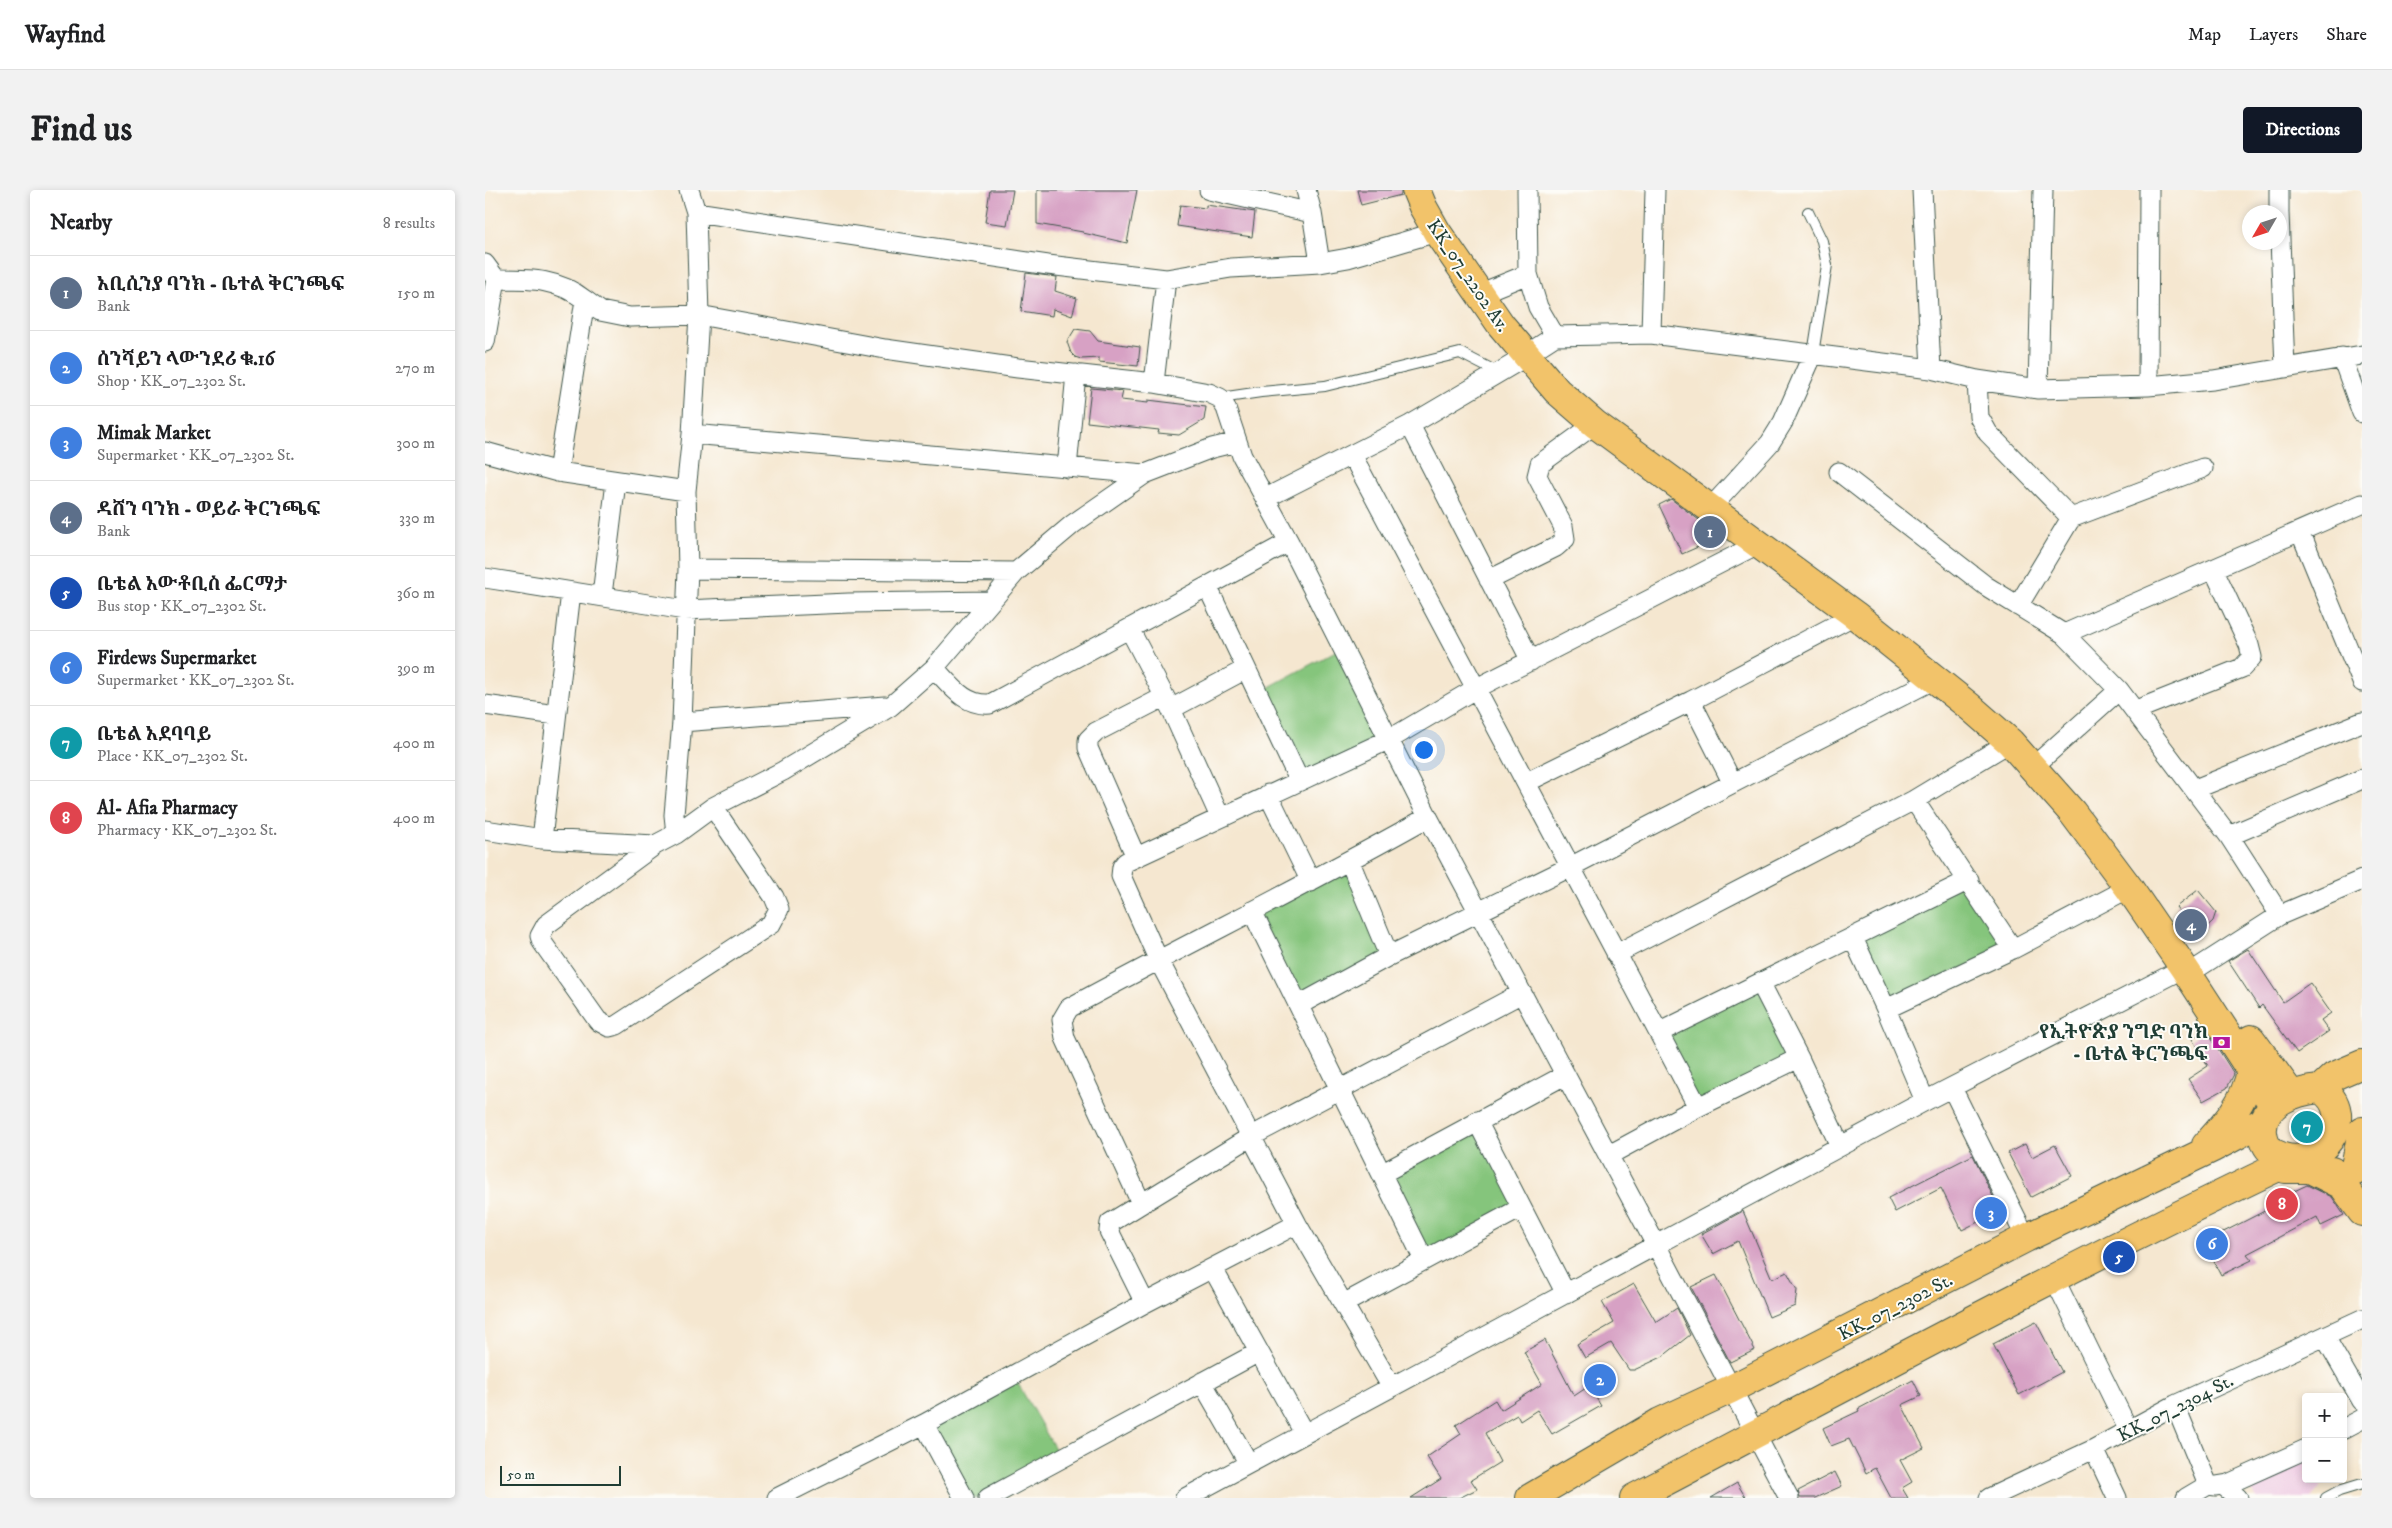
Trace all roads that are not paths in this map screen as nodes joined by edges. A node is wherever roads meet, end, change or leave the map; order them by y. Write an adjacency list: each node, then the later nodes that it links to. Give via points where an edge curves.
1 (689, 190): 13 (street)
2 (1209, 190): 14 (street)
3 (1306, 190): 14 (street)
4 (1416, 190): 16 (main road, KK_07_2202 Av.)
5 (1430, 190): 23 (main road, via 1472,266)
6 (1527, 190): 20 (street)
7 (1655, 190): 26 (street)
8 (1921, 190): 33 (street)
9 (2043, 190): 39 (street)
10 (2149, 190): 38 (street)
11 (2279, 190): 12 (street)
12 (2279, 205)
13 (696, 212): 22 (street, via 1048,265); 25 (street)
14 (1311, 212): 18 (street)
15 (1808, 212): 29 (lane, via 1823,241 1827,265)
16 (1437, 232): 18 (street); 28 (main road, KK_07_2202 Av., via 1501,325)
17 (2280, 250): 32 (street)
18 (1321, 263): 22 (street, via 1231,268)
19 (485, 264): 21 (street)
20 (1528, 274): 23 (street); 28 (street, via 1538,307)
21 (496, 279): 24 (street, via 554,282); 27 (street)
22 (1166, 279): 37 (street)
23 (1491, 290): 28 (main road)
24 (585, 300): 25 (street, via 600,311 630,317); 50 (street)
25 (699, 315): 35 (street, via 885,349); 44 (street)
26 (1651, 334): 28 (street); 29 (street)
27 (485, 342)
28 (1540, 346): 34 (street); 42 (main road, via 1557,391); 56 (main road, via 1574,390 1644,449)
29 (1813, 354): 33 (street); 56 (street, via 1783,422 1770,443)
30 (2362, 355): 31 (street)
31 (2342, 357): 32 (street); 41 (street)
32 (2285, 368): 38 (street)
33 (1931, 369): 36 (street)
34 (1499, 373): 40 (lane, via 1460,353 1325,386); 43 (street)
35 (1076, 374): 37 (street); 48 (street)
36 (1977, 380): 39 (street); 58 (street, via 1979,416 1988,433)
37 (1155, 383): 40 (street)
38 (2148, 386): 39 (street)
39 (2038, 389)
40 (1220, 398): 45 (street)
41 (2362, 413)
42 (1595, 424): 61 (main road); 66 (street, via 1540,464 1537,470 1565,539 1556,547)
43 (1411, 425): 47 (street); 66 (street)
44 (692, 434): 48 (street); 54 (street)
45 (1237, 442): 52 (street, via 1212,448); 55 (street)
46 (485, 452): 50 (street)
47 (1352, 455): 55 (street); 81 (street)
48 (1067, 468): 52 (street)
49 (2203, 468): 58 (street)
50 (557, 472): 53 (street)
51 (1839, 472): 71 (street, via 1950,560)
52 (1145, 474): 64 (street, via 1073,524)
53 (616, 482): 54 (street); 69 (street)
54 (686, 491): 62 (street)
55 (1266, 498): 60 (street)
56 (1716, 502): 93 (main road, via 1897,633 2003,717)
57 (2362, 504): 59 (street)
58 (2071, 518): 71 (street)
59 (2300, 530): 63 (street); 80 (street)
60 (1289, 542): 67 (street); 91 (street)
61 (1760, 543): 73 (main road); 76 (street)
62 (688, 569): 64 (street); 72 (street)
63 (2214, 570): 75 (street); 87 (street, via 2252,657 2242,668)
64 (1016, 572): 70 (street)
65 (485, 578): 68 (street)
66 (1489, 580): 76 (street)
67 (1208, 588): 74 (street); 78 (street)
68 (571, 592): 69 (street); 88 (street)
69 (603, 595): 72 (street)
70 (991, 601): 72 (street); 77 (street)
71 (2018, 606): 75 (street)
72 (685, 610): 89 (street)
73 (1855, 615): 79 (main road); 83 (street)
74 (1131, 630): 77 (street, via 990,704 970,703); 84 (street)
75 (2064, 634): 82 (street)
76 (1531, 661): 81 (street)
77 (934, 668): 86 (street)
78 (1246, 669): 84 (street); 95 (street)
79 (1935, 679): 92 (main road); 97 (street)
80 (2362, 682)
81 (1475, 689): 91 (street); 96 (street)
82 (2119, 690): 87 (street); 93 (street)
83 (1691, 700): 96 (street); 97 (street)
84 (1168, 703): 102 (street); 109 (street, via 1097,732 1089,740 1088,748)
85 (485, 705): 88 (street)
86 (891, 706): 89 (street); 101 (street, via 783,771)
87 (2136, 710): 98 (street)
88 (556, 715): 107 (street)
89 (682, 722): 105 (street, via 674,815)
90 (2362, 722): 98 (street)
91 (1390, 739): 95 (street); 103 (street)
92 (2010, 742): 100 (street); 115 (main road, via 2072,812)
93 (2043, 758): 124 (main road, via 2124,860)
94 (2362, 779): 106 (street)
95 (1299, 780): 99 (street)
96 (1527, 782): 111 (street)
97 (1732, 782): 111 (street)
98 (2195, 789): 106 (street)
99 (1268, 794): 102 (street); 114 (street)
100 (1914, 800): 112 (street); 121 (street)
101 (713, 807): 105 (street); 108 (street, via 774,897 779,909 777,917 763,930 617,1025 609,1027 598,1021 541,942 542,929)
102 (1220, 817): 109 (street)
103 (1428, 817): 110 (street); 117 (street)
104 (485, 830): 107 (street)
105 (676, 834): 108 (street)
106 (2229, 836): 118 (street)
107 (542, 839): 108 (street)
108 (655, 844)
109 (1136, 857): 123 (street, via 1122,867 1121,876)
110 (1350, 862): 114 (street); 122 (street)
111 (1570, 867): 117 (street); 121 (street)
112 (1969, 880): 119 (street); 120 (street)
113 (2362, 880): 118 (street)
114 (1311, 882): 116 (street)
115 (2129, 888): 120 (street); 124 (main road)
116 (1252, 911): 123 (street); 127 (street)
117 (1480, 911): 122 (street); 126 (street)
118 (2280, 915): 124 (street)
119 (1853, 938): 125 (street); 128 (street)
120 (2013, 949): 128 (street)
121 (1616, 954): 129 (street)
122 (1389, 956): 127 (street)
123 (1158, 959): 141 (street); 149 (street, via 1069,1008 1062,1020 1065,1038)
124 (2192, 968): 132 (main road); 135 (street)
125 (1761, 984): 129 (street); 130 (street)
126 (1522, 993): 133 (street); 136 (street)
127 (1299, 1005): 136 (street)
128 (1886, 1009): 137 (street)
129 (1660, 1032): 138 (street)
130 (1799, 1058): 138 (street); 143 (street)
131 (2362, 1064): 134 (main road)
132 (2262, 1070): 134 (main road, via 2295,1080); 139 (main road); 145 (main road, via 2249,1084 2234,1113)
133 (1565, 1075): 140 (street); 144 (street)
134 (2327, 1082): 139 (main road, KK_07_2302 St.); 142 (main road, via 2351,1116)
135 (1952, 1088): 137 (street); 153 (street)
136 (1340, 1089): 141 (street); 146 (street)
137 (1925, 1101): 143 (street)
138 (1699, 1107): 144 (street)
139 (2276, 1107): 142 (main road, via 2264,1140 2271,1151); 145 (main road, KK_07_2302 St.)
140 (1477, 1121): 146 (street); 150 (street)
141 (1252, 1136): 149 (street); 152 (street)
142 (2337, 1140): 147 (main road); 148 (main road); 148 (main road)
143 (1840, 1146): 154 (street)
144 (1609, 1155): 154 (street)
145 (2195, 1156): 153 (main road, KK_07_2302 St.)
146 (1383, 1172): 155 (street)
147 (2259, 1176): 148 (main road, via 2304,1168); 157 (main road)
148 (2353, 1180): 151 (main road)
149 (1141, 1203): 159 (street, via 1111,1223 1109,1231)
150 (1521, 1208): 155 (street); 158 (street)
151 (2362, 1212)
152 (1297, 1224): 156 (street); 160 (street)
153 (2026, 1238): 166 (main road, KK_07_2302 St.)
154 (1656, 1245): 158 (street); 166 (street)
155 (1424, 1260): 160 (street)
156 (1213, 1269): 159 (street); 163 (street)
157 (2055, 1278): 172 (street); 174 (main road)
158 (1566, 1294): 165 (street)
159 (1145, 1303): 170 (street)
160 (1345, 1303): 165 (street)
161 (2362, 1319): 162 (street, KK_07_2304 St.)
162 (2325, 1337): 167 (street); 168 (street, KK_07_2304 St.)
163 (1259, 1352): 164 (street); 173 (street)
164 (1202, 1382): 177 (street); 183 (street)
165 (1391, 1386): 173 (street)
166 (1731, 1389): 174 (street); 185 (main road, KK_07_2302 St., via 1660,1422)
167 (2362, 1401)
168 (2175, 1405): 172 (street, KK_07_2304 St.); 179 (street)
169 (2362, 1419): 171 (street)
170 (924, 1424): 181 (street); 182 (street)
171 (2347, 1427)
172 (2128, 1429): 175 (street, KK_07_2304 St.)
173 (1304, 1433): 177 (street)
174 (1755, 1433): 186 (main road); 187 (street)
175 (2094, 1449): 188 (street, KK_07_2304 St.); 189 (street)
176 (2302, 1451): 179 (street)
177 (1248, 1462): 180 (street)
178 (2362, 1484): 192 (lane)
179 (2215, 1485): 190 (street); 191 (street)
180 (1208, 1493): 184 (street)
181 (777, 1498)
182 (964, 1498)
183 (988, 1498)
184 (1185, 1498)
185 (1530, 1498)
186 (1634, 1498)
187 (1789, 1498)
188 (1989, 1498)
189 (2117, 1498)
190 (2186, 1498)
191 (2238, 1498)
192 (2326, 1498)

